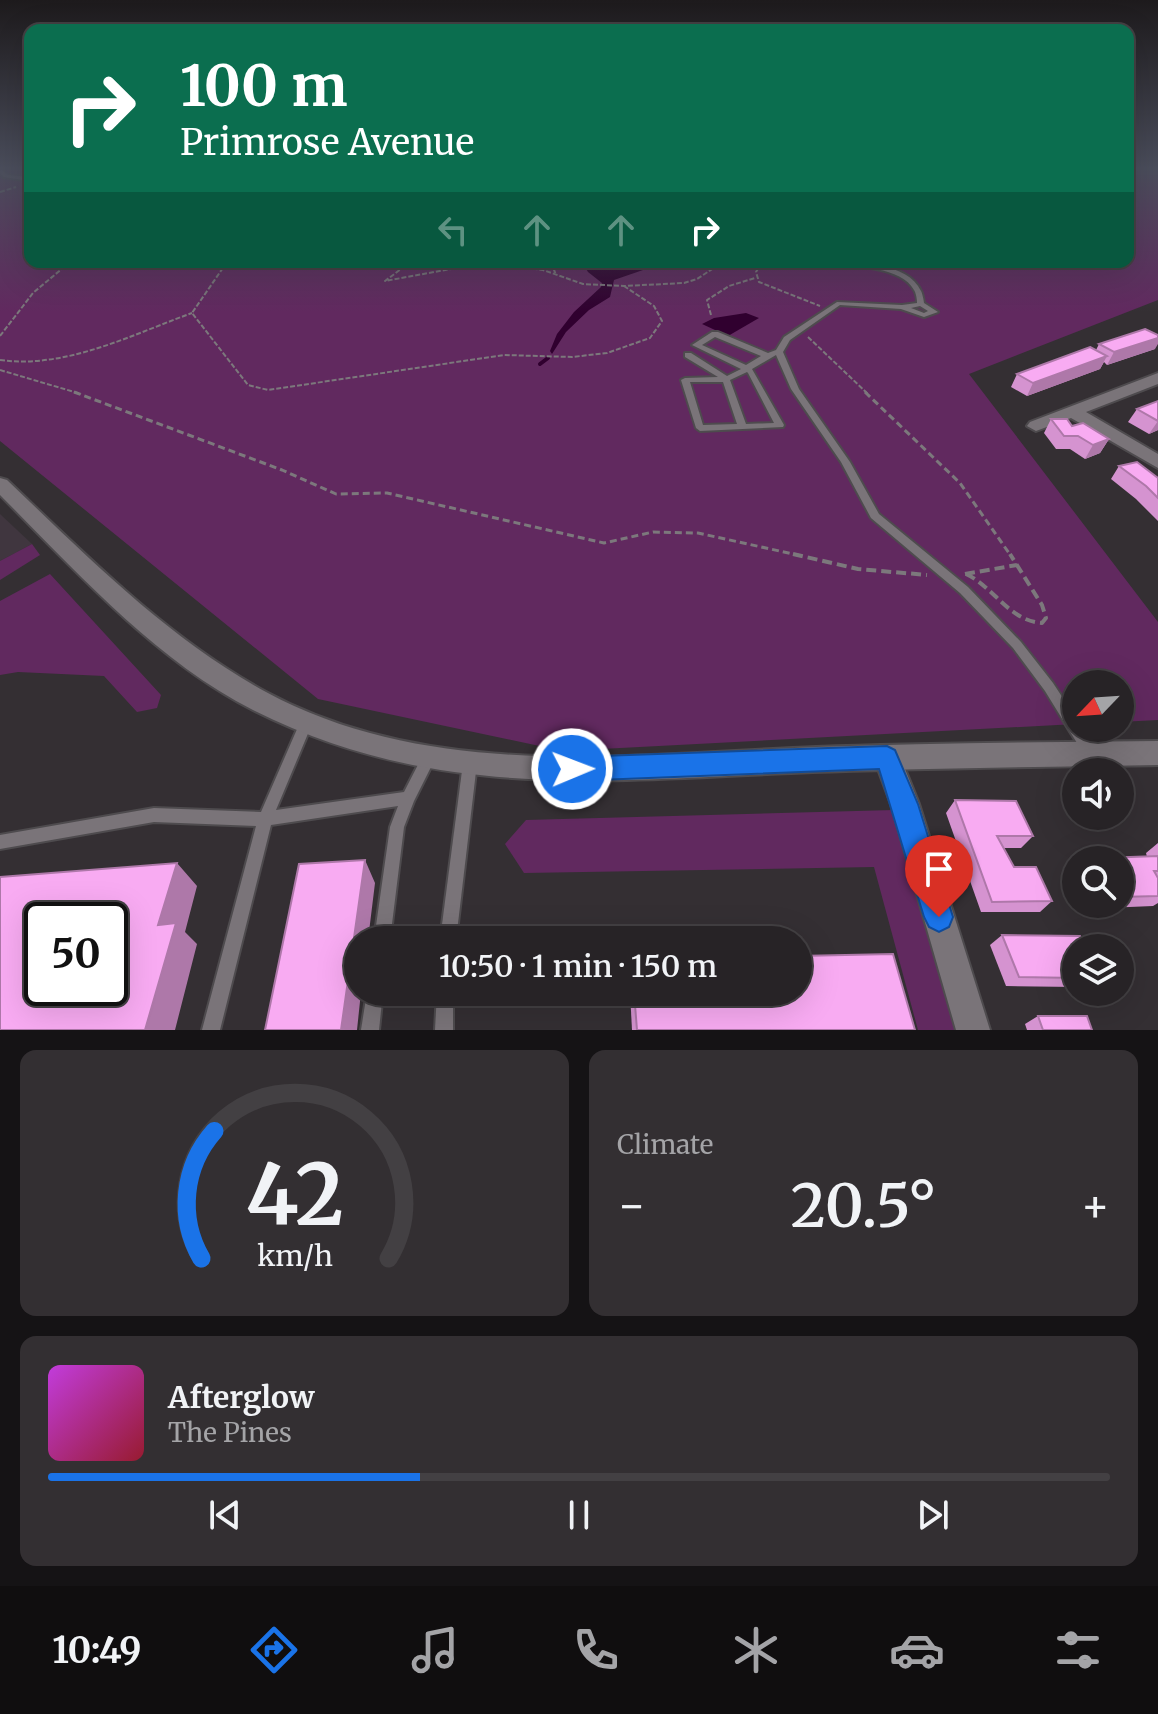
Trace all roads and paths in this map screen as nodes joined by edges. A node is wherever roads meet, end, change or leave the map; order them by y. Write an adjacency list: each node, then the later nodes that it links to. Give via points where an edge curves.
1 (62, 268): 19 (path)
2 (223, 268): 16 (path)
3 (404, 268): 4 (path, via 385,281)
4 (456, 268)
5 (520, 268): 10 (path)
6 (553, 268): 10 (path)
7 (714, 268): 12 (path, via 692,282)
8 (760, 268): 11 (path)
9 (873, 268): 13 (lane, via 893,271 918,292)
10 (556, 275): 12 (path, via 570,282)
11 (756, 277): 15 (path, via 768,287); 17 (path, via 707,300)
12 (624, 286): 16 (path, via 654,306 662,321 650,338 622,350 572,357 504,355 268,390 248,385)
13 (921, 304): 14 (lane); 14 (lane, via 934,312 924,315)
14 (902, 307): 15 (lane, via 848,302)
15 (827, 309): 18 (lane)
16 (192, 313): 23 (path, via 59,360)
17 (711, 315)
18 (798, 331): 20 (lane); 33 (path, via 852,376 960,483)
19 (0, 336)
20 (779, 352): 22 (lane); 34 (lane, via 795,389 875,516)
21 (688, 355): 27 (lane)
22 (766, 355): 24 (lane); 24 (lane, via 715,334 696,345)
23 (0, 360)
24 (746, 368): 27 (lane); 29 (lane, via 780,425)
25 (0, 370): 34 (path, via 90,397 336,494 387,493 604,543 653,532 698,533 858,569)
26 (1158, 378): 28 (main road)
27 (726, 379): 29 (lane); 29 (lane, via 685,380 700,428)
28 (1073, 412): 30 (main road); 31 (main road)
29 (742, 426)
30 (1036, 426)
31 (1158, 462)
32 (0, 484): 36 (main road, via 165,636 222,679)
33 (1017, 565): 35 (path); 35 (path, via 1042,605 1042,623 1031,624 1014,614 980,578)
34 (944, 574): 35 (path); 38 (lane, via 1017,645)
35 (965, 574)
36 (306, 724): 39 (main road); 43 (lane)
37 (1158, 753): 38 (main road)
38 (1091, 754): 40 (main road)
39 (429, 757): 41 (main road); 42 (lane)
40 (887, 758): 41 (main road, via 603,769); 52 (main road)
41 (470, 763): 46 (lane)
42 (408, 798): 43 (lane); 45 (lane, via 397,827)
43 (265, 819): 44 (lane, via 154,815); 49 (lane)
44 (0, 842)
45 (384, 926)
46 (450, 926)
47 (373, 1006): 50 (lane)
48 (445, 1006): 51 (lane)
49 (211, 1030)
50 (370, 1030)
51 (444, 1030)
52 (973, 1030)

